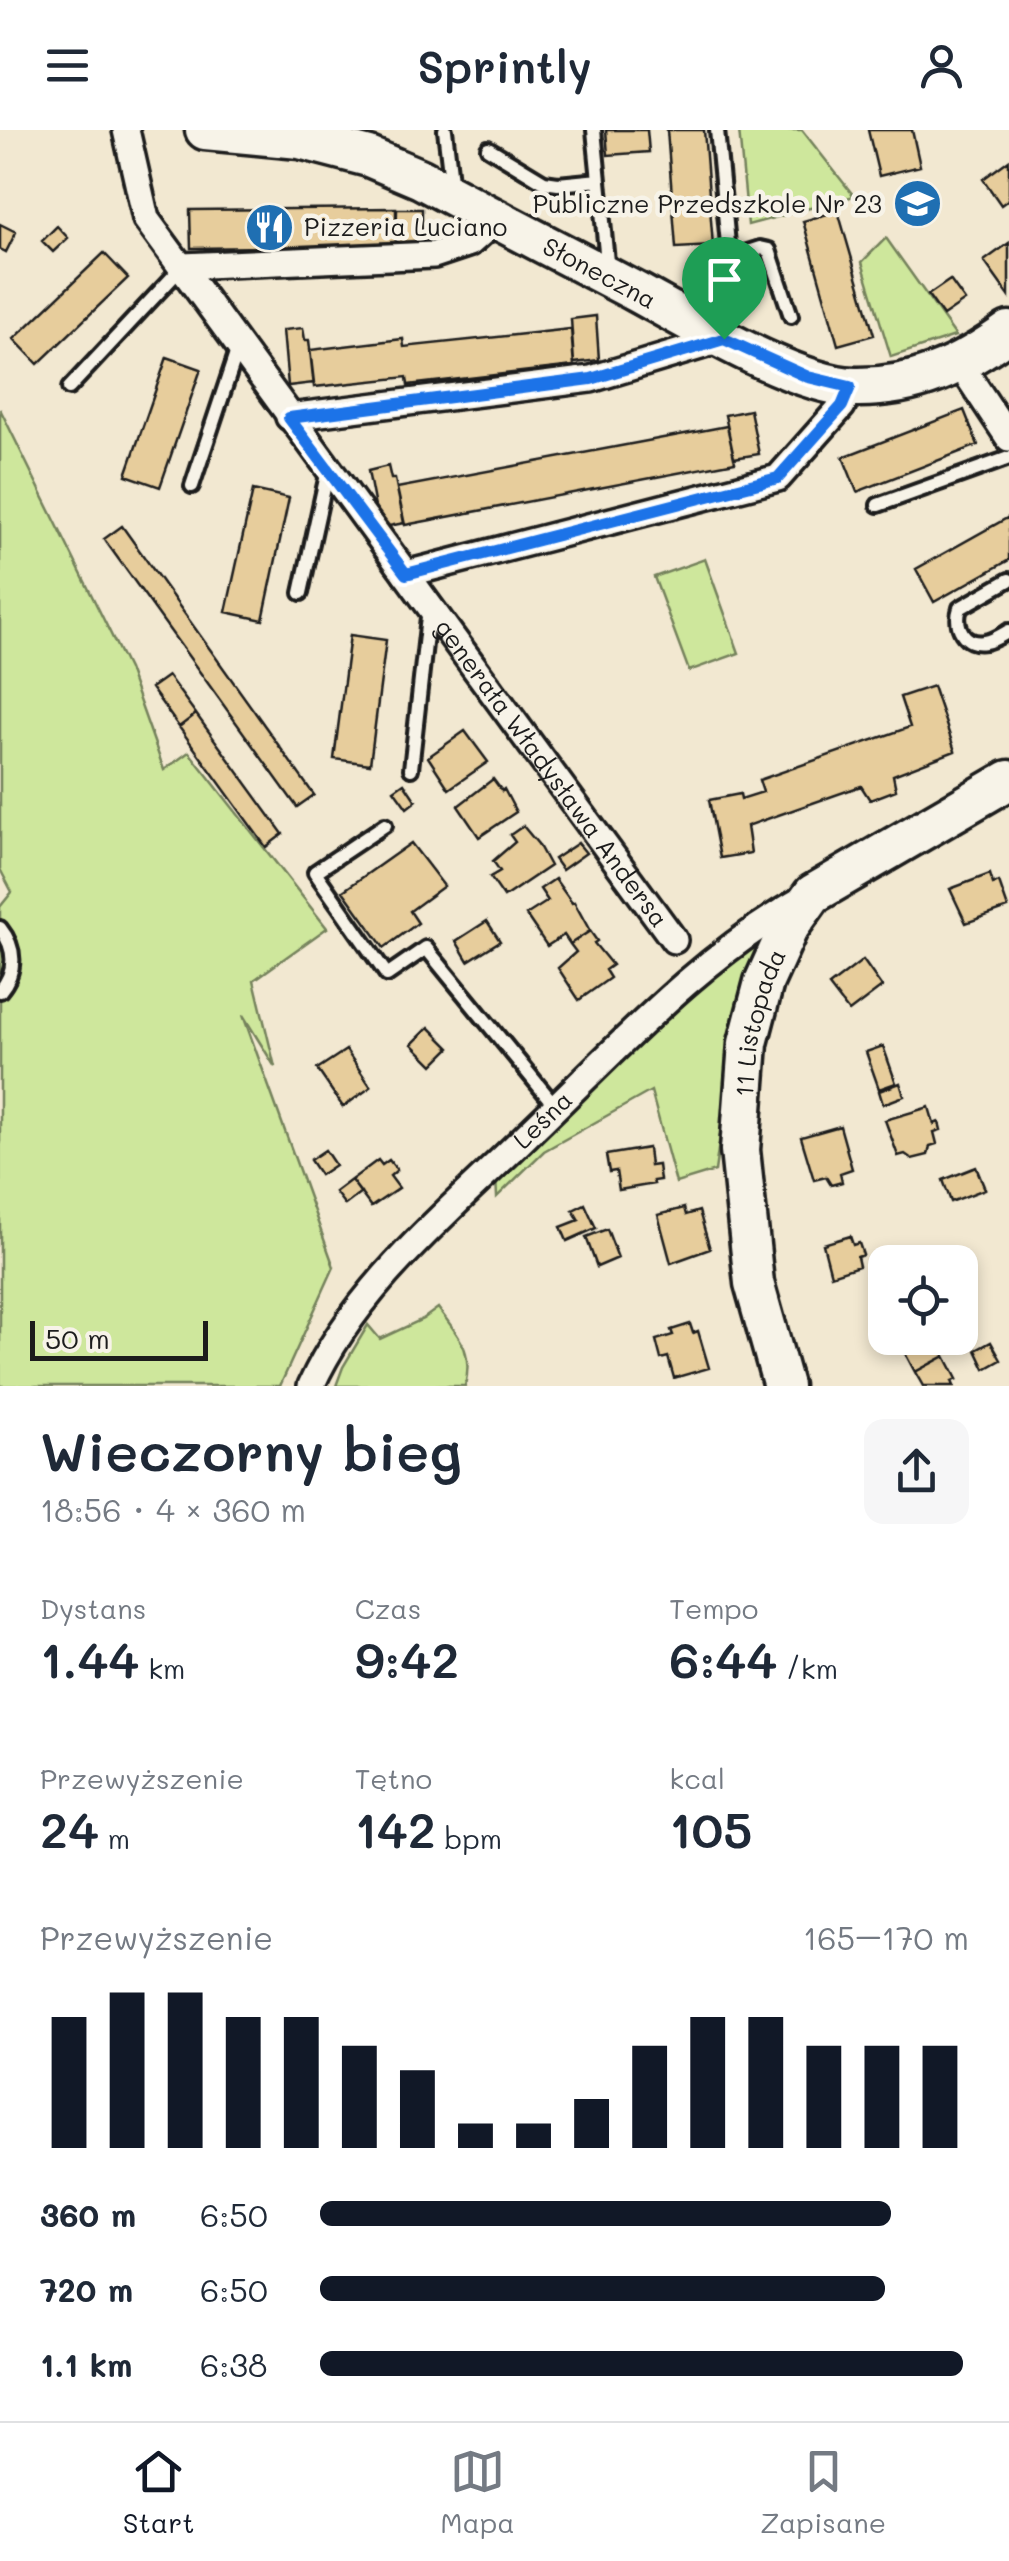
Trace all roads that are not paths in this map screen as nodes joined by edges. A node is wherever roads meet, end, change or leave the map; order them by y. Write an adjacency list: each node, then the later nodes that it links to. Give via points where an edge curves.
1 (126, 130): 12 (street, generała Władysława Andersa, via 146,219)
2 (205, 130): 6 (street, Słoneczna)
3 (445, 130): 9 (lane)
4 (594, 130): 8 (lane)
5 (717, 130): 11 (lane)
6 (300, 134): 9 (street, Słoneczna, via 369,156)
7 (488, 148): 8 (lane, via 544,182)
8 (599, 180): 13 (lane)
9 (453, 196): 10 (street, Słoneczna)
10 (496, 220): 12 (street, via 470,243 434,254); 13 (street, Słoneczna)
11 (729, 258): 14 (lane, via 769,250); 16 (lane, via 732,296)
12 (183, 266): 17 (street, generała Władysława Andersa); 20 (lane)
13 (608, 278): 16 (street, Słoneczna)
14 (790, 316)
15 (1009, 330): 18 (street, Słoneczna)
16 (724, 339): 19 (street, Słoneczna, via 808,377); 21 (street, via 591,379)
17 (238, 348): 21 (street, generała Władysława Andersa); 25 (lane)
18 (960, 364): 19 (street, Słoneczna, via 896,386); 22 (street)
19 (850, 387): 27 (street, via 842,406 778,478)
20 (69, 388)
21 (289, 418): 24 (street, generała Władysława Andersa)
22 (1009, 438)
23 (1009, 458): 26 (lane)
24 (328, 470): 27 (street, generała Władysława Andersa); 29 (lane)
25 (192, 486)
26 (878, 505)
27 (406, 574): 30 (street, generała Władysława Andersa)
28 (1009, 580): 31 (lane, via 957,616 971,641)
29 (300, 593)
30 (429, 604): 32 (lane, generała Władysława Andersa); 37 (street, generała Władysława Andersa)
31 (1009, 631)
32 (411, 769)
33 (1009, 780): 35 (street, 11 Listopada)
34 (386, 825): 39 (lane, via 314,872 387,975 426,948)
35 (813, 894): 39 (street, Leśna, via 695,972); 41 (street, 11 Listopada, via 764,982 742,1087 740,1150 754,1283)
36 (0, 928): 38 (lane, via 14,958)
37 (674, 940)
38 (0, 991)
39 (556, 1107): 40 (street, Leśna, via 394,1266 331,1343)
40 (311, 1386)
41 (783, 1386)

